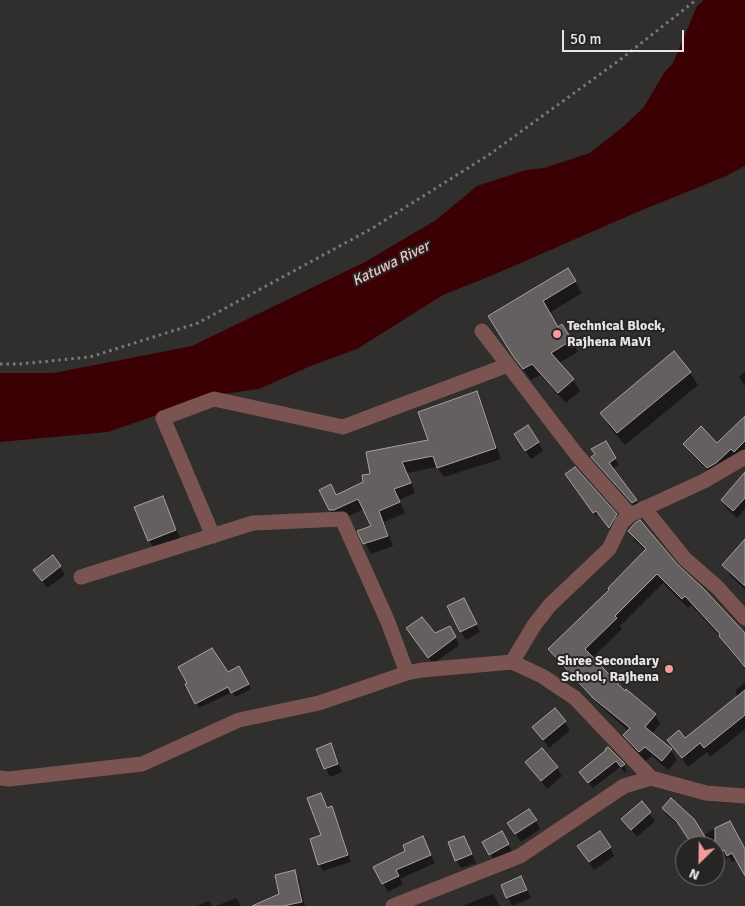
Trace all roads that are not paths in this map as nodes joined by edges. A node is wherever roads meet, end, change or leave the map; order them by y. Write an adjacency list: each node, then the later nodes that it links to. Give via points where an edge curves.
1 (482, 331): 2 (street)
2 (508, 366): 5 (street, via 577,455); 6 (street, via 343,427 214,399 163,418)
3 (745, 457): 4 (street, via 704,481)
4 (644, 508): 5 (street); 8 (street, via 685,559)
5 (630, 515): 9 (street, via 622,522 609,549 535,624)
6 (213, 536): 7 (street); 10 (street, via 253,523 342,519)
7 (81, 577)
8 (745, 618)
9 (512, 662): 10 (street); 12 (street, via 542,676 575,698)
10 (407, 673): 11 (street, via 319,703 239,720 142,764)
11 (0, 778)
12 (651, 778): 13 (street, via 706,793); 14 (street, via 624,786 520,856)
13 (745, 796)
14 (392, 906)

